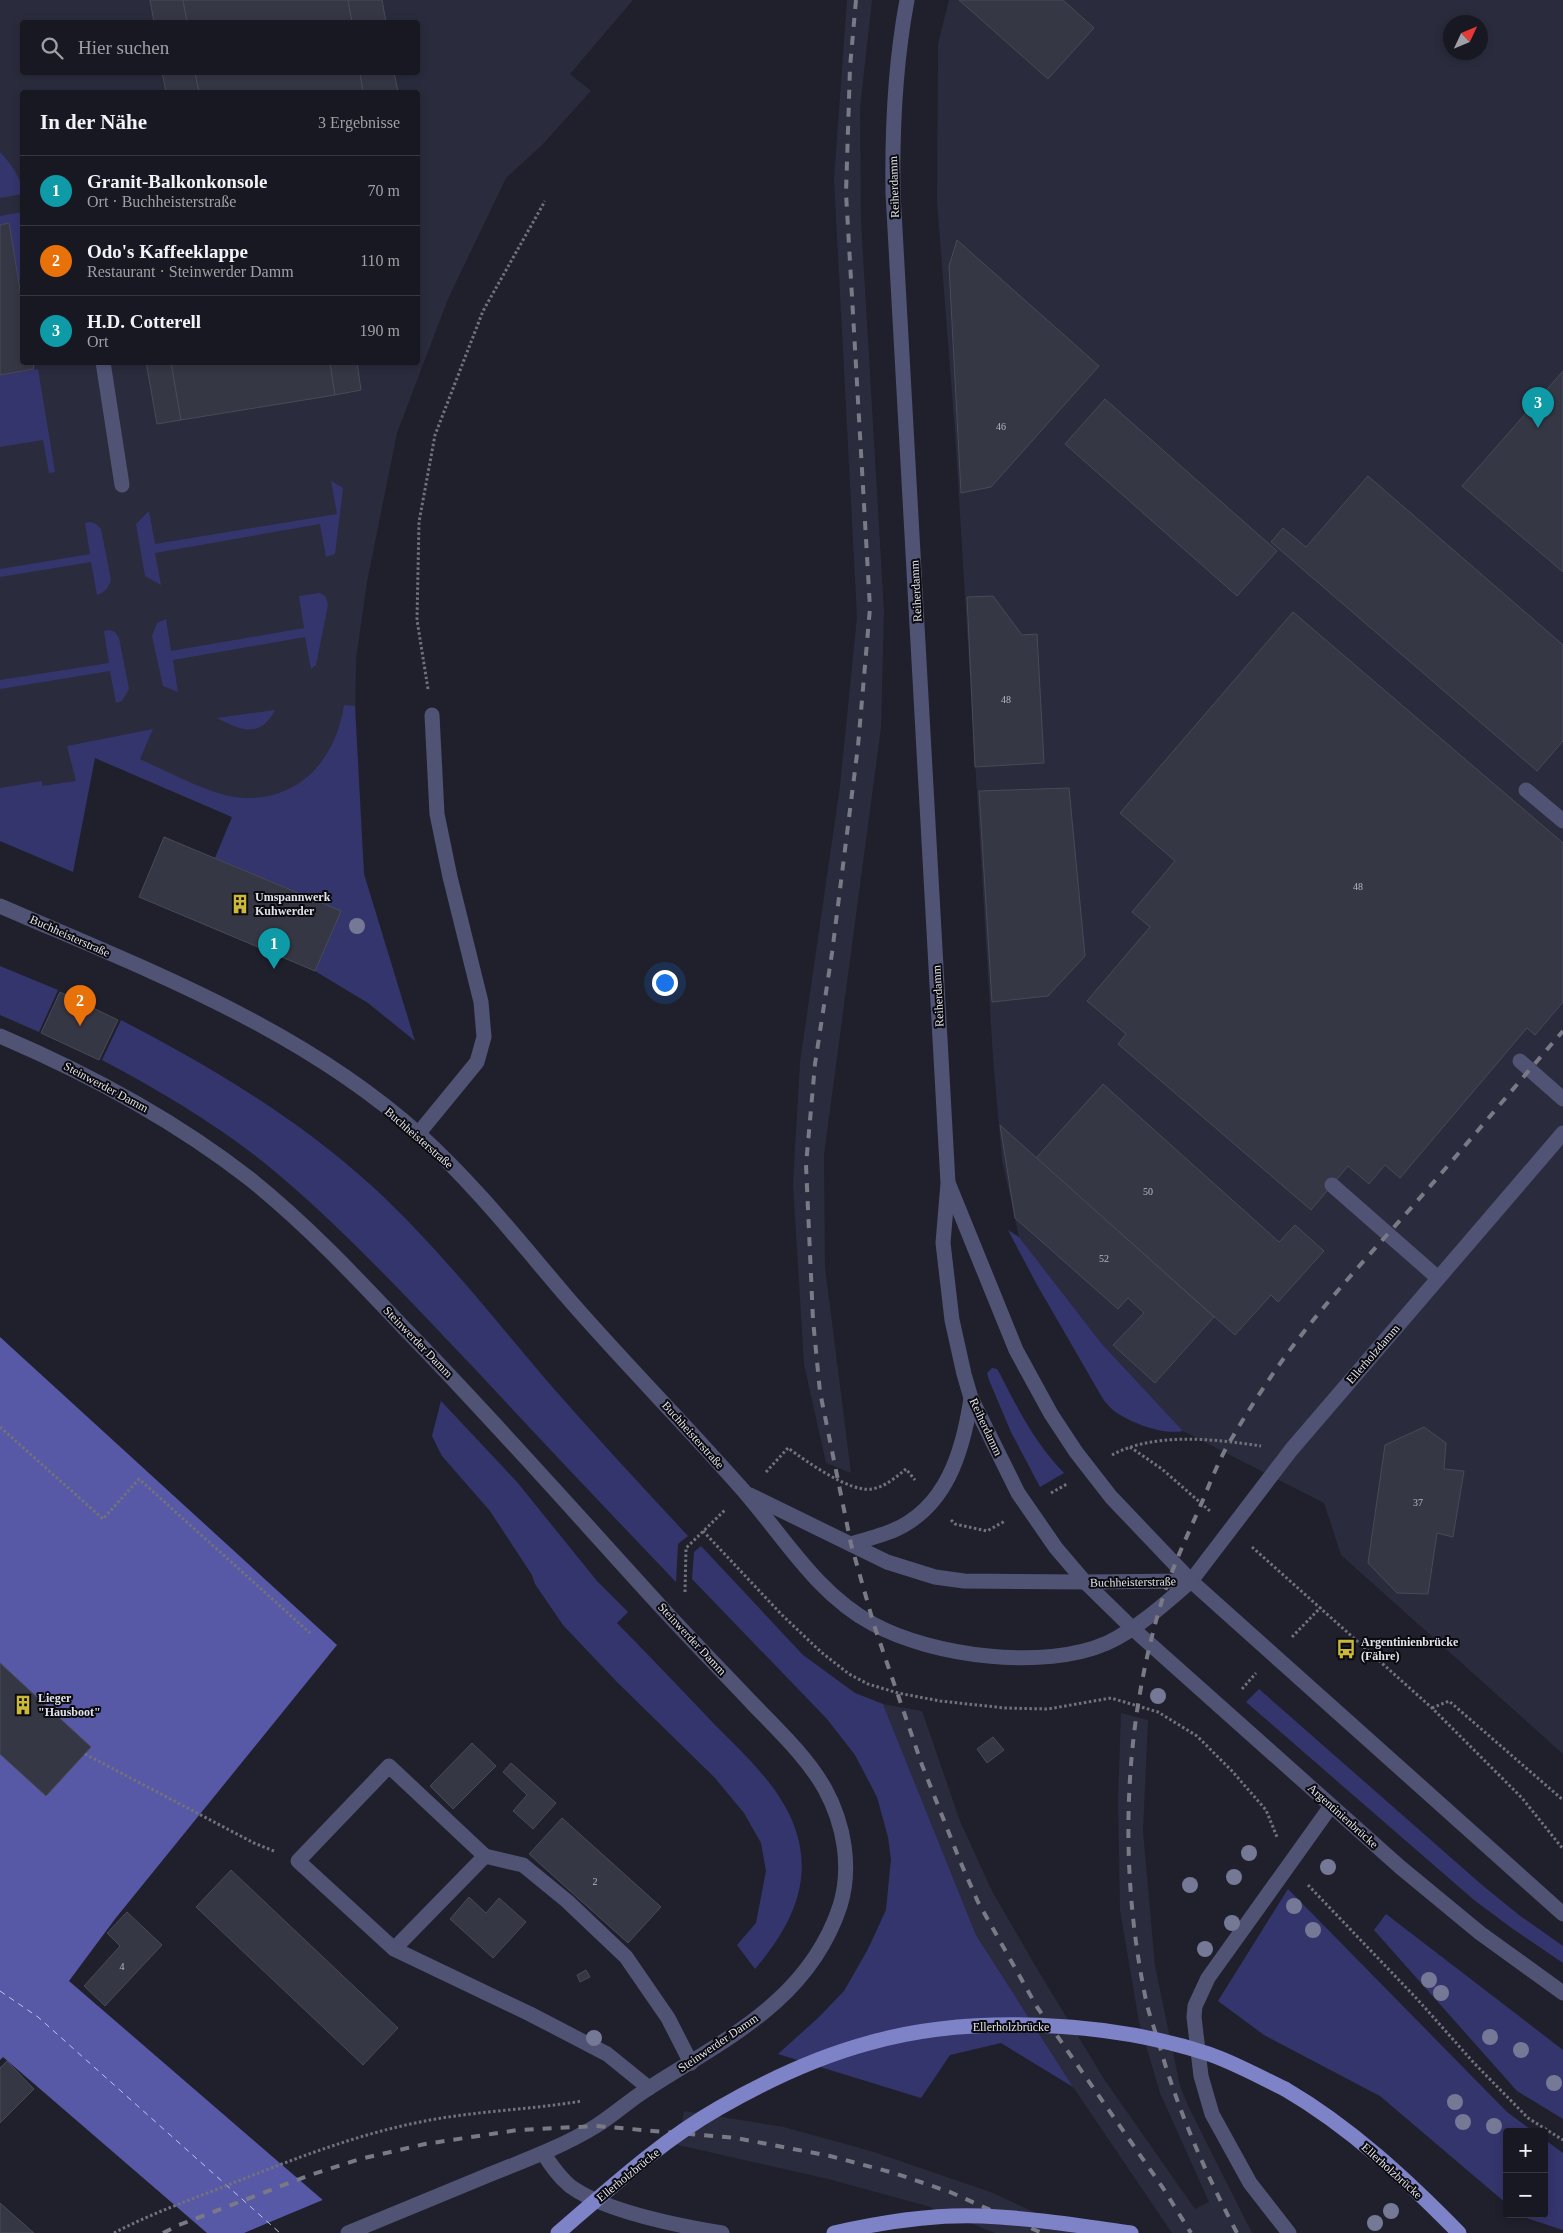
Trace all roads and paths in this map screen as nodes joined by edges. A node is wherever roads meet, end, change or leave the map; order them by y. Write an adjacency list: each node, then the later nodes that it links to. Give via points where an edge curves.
1 (907, 0): 14 (street, Reiherdamm, via 894,103 893,184)
2 (545, 201): 5 (path, via 483,311 435,435 419,522 418,620)
3 (103, 365): 4 (street)
4 (122, 485)
5 (432, 714): 13 (street, via 437,814 482,1002 484,1037 477,1062)
6 (1526, 790): 7 (street)
7 (1563, 821)
8 (0, 906): 13 (street, Buchheisterstraße, via 242,1015 338,1073)
9 (0, 1036): 51 (street, Steinwerder Damm, via 132,1098 219,1156 287,1211 355,1276 484,1410 809,1765 824,1789 843,1832 845,1882 828,1936 813,1962 786,1993 750,2024)
10 (1520, 1061): 11 (street)
11 (1563, 1099)
12 (1563, 1133): 16 (street, Ellerholzdamm)
13 (418, 1134): 25 (street, Buchheisterstraße, via 507,1225 568,1298)
14 (948, 1183): 17 (street, Reiherdamm, via 943,1229 946,1280); 32 (street, Reiherdamm, via 1016,1350 1051,1414 1106,1490)
15 (1332, 1185): 16 (street)
16 (1438, 1278): 21 (street, Ellerholzdamm)
17 (971, 1398): 31 (street, via 966,1433 946,1485 923,1511 908,1522); 33 (street, Reiherdamm, via 1027,1507)
18 (0, 1427): 38 (path, via 103,1518 139,1479)
19 (1130, 1447): 21 (path, via 1152,1441 1229,1441); 22 (path); 29 (path, via 1162,1469)
20 (788, 1448): 23 (path, via 818,1470 866,1490 885,1484 906,1469)
21 (1291, 1450): 29 (street, Ellerholzdamm)
22 (1115, 1454)
23 (914, 1479)
24 (1069, 1483): 26 (path)
25 (745, 1492): 31 (street, Buchheisterstraße); 37 (street, Buchheisterstraße, via 818,1583 874,1625 908,1638 968,1655 1008,1658 1074,1653 1107,1643)
26 (1046, 1495)
27 (950, 1519): 28 (path, via 955,1524 986,1531)
28 (1001, 1522)
29 (1230, 1529): 32 (street, Ellerholzdamm); 35 (path)
30 (703, 1531): 34 (path, via 686,1548)
31 (851, 1544): 33 (street, Buchheisterstraße, via 887,1562 935,1577)
32 (1191, 1581): 33 (street, Buchheisterstraße); 37 (street, Buchheisterstraße); 48 (street)
33 (1085, 1582): 37 (street, Reiherdamm)
34 (685, 1592)
35 (1321, 1607): 36 (path); 39 (path)
36 (1305, 1623)
37 (1132, 1628): 43 (street, Argentinienbrücke)
38 (310, 1633)
39 (1432, 1708): 42 (path, via 1449,1701); 45 (path, via 1522,1798)
40 (1202, 1731): 47 (path, via 1197,1736 1266,1810)
41 (85, 1754): 44 (path)
42 (1563, 1800)
43 (1331, 1806): 47 (street); 50 (street, Argentinienbrücke, via 1480,1933)
44 (254, 1843)
45 (1563, 1849)
46 (485, 1856): 49 (street); 49 (street, via 389,1766 298,1861); 51 (street, via 523,1865 626,1957 668,2018)
47 (1288, 1865): 54 (path, via 1528,2118); 62 (street, via 1208,1978 1195,2006 1194,2017 1201,2076 1212,2114 1250,2183)
48 (1563, 1914)
49 (394, 1949): 52 (street, via 607,2054)
50 (1563, 1993)
51 (691, 2063): 52 (street, Steinwerder Damm)
52 (649, 2088): 55 (street, Steinwerder Damm, via 596,2126)
53 (586, 2100): 56 (path, via 415,2123 343,2142 165,2210)
54 (1563, 2140)
55 (543, 2153): 57 (street, Steinwerder Damm); 59 (street, via 561,2178 586,2195 620,2209)
56 (114, 2233)
57 (348, 2233)
58 (558, 2233): 63 (main road, Ellerholzbrücke, bridge, via 655,2152 718,2108 793,2070 869,2042 943,2028 980,2026 1068,2027 1101,2031 1208,2054 1243,2068 1312,2105 1366,2145)
59 (722, 2233)
60 (834, 2233): 61 (main road, bridge, via 905,2220 963,2216 1059,2222)
61 (1131, 2233)
62 (1289, 2233)
63 (1458, 2233)

